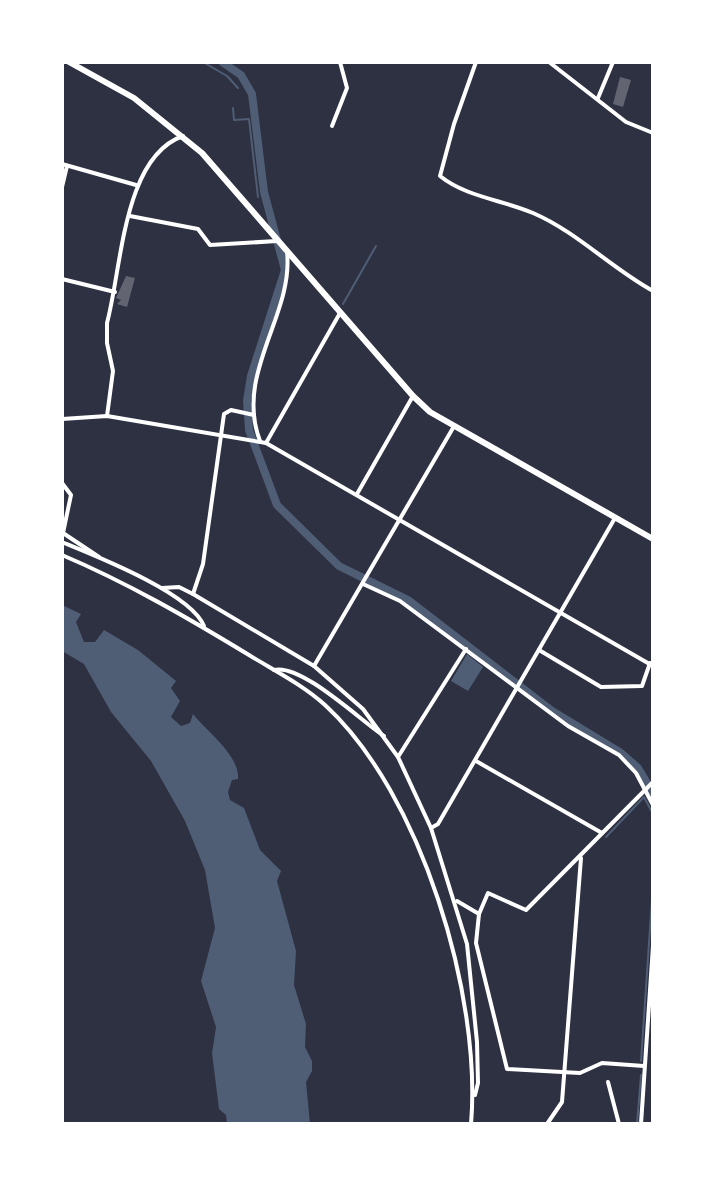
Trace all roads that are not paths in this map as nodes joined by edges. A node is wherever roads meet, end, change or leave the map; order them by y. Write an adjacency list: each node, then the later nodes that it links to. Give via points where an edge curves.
1 (69, 62): 9 (main road, via 134,98)
2 (340, 62): 7 (street, via 347,88)
3 (476, 62): 17 (street, via 440,176 574,234)
4 (549, 62): 6 (street)
5 (613, 62): 6 (street)
6 (598, 98): 8 (street, via 626,122)
7 (332, 126)
8 (653, 133)
9 (184, 136): 11 (street, via 155,152); 14 (main road)
10 (65, 165): 11 (street); 12 (street)
11 (136, 185): 13 (street)
12 (62, 187)
13 (130, 216): 14 (street, via 198,229 210,245); 18 (street)
14 (279, 241): 15 (main road)
15 (287, 250): 19 (main road); 21 (street, via 288,276 259,361)
16 (62, 279): 18 (street)
17 (653, 291)
18 (115, 292): 22 (street, via 107,323 113,371)
19 (340, 313): 20 (main road); 26 (street)
20 (413, 396): 24 (main road); 28 (street)
21 (254, 415): 25 (street, via 227,411); 26 (street)
22 (107, 416): 23 (street); 25 (street)
23 (62, 419)
24 (453, 428): 29 (main road); 30 (street)
25 (221, 435): 26 (street); 37 (street, via 203,564)
26 (263, 442): 28 (street)
27 (62, 483): 34 (street, via 71,495 63,533)
28 (357, 494): 30 (street)
29 (615, 518): 31 (main road); 38 (street)
30 (400, 519): 35 (street); 38 (street)
31 (653, 539)
32 (62, 542): 34 (street)
33 (62, 555): 39 (street, via 128,584)
34 (104, 561): 36 (street)
35 (363, 584): 40 (street, via 400,601); 43 (street)
36 (162, 588): 37 (street, via 179,587); 39 (street, via 200,617)
37 (193, 594): 43 (street)
38 (561, 611): 41 (street); 42 (street)
39 (205, 628): 44 (street)
40 (466, 649): 45 (street); 47 (street)
41 (539, 650): 42 (street, via 601,687 642,686); 45 (street)
42 (651, 664)
43 (314, 666): 46 (street)
44 (274, 670): 46 (street, via 331,694); 60 (street, via 324,704 357,738 408,824 449,937)
45 (517, 687): 48 (street); 49 (street, via 568,726 619,755)
46 (386, 737): 47 (street)
47 (398, 757): 51 (street)
48 (476, 760): 51 (street); 52 (street)
49 (649, 786): 50 (street); 52 (street)
50 (653, 805)
51 (431, 828): 54 (street)
52 (602, 833): 53 (street)
53 (581, 856): 55 (street, via 526,910 488,893); 58 (street)
54 (455, 900): 55 (street); 60 (street, via 467,944 477,1042)
55 (479, 914): 58 (street, via 479,962 507,1069)
56 (653, 946): 57 (street)
57 (644, 1066): 58 (street, via 602,1063); 64 (street)
58 (565, 1073): 62 (street, via 562,1102)
59 (608, 1082): 63 (street)
60 (473, 1097): 61 (street)
61 (471, 1124)
62 (547, 1124)
63 (619, 1124)
64 (641, 1124)

